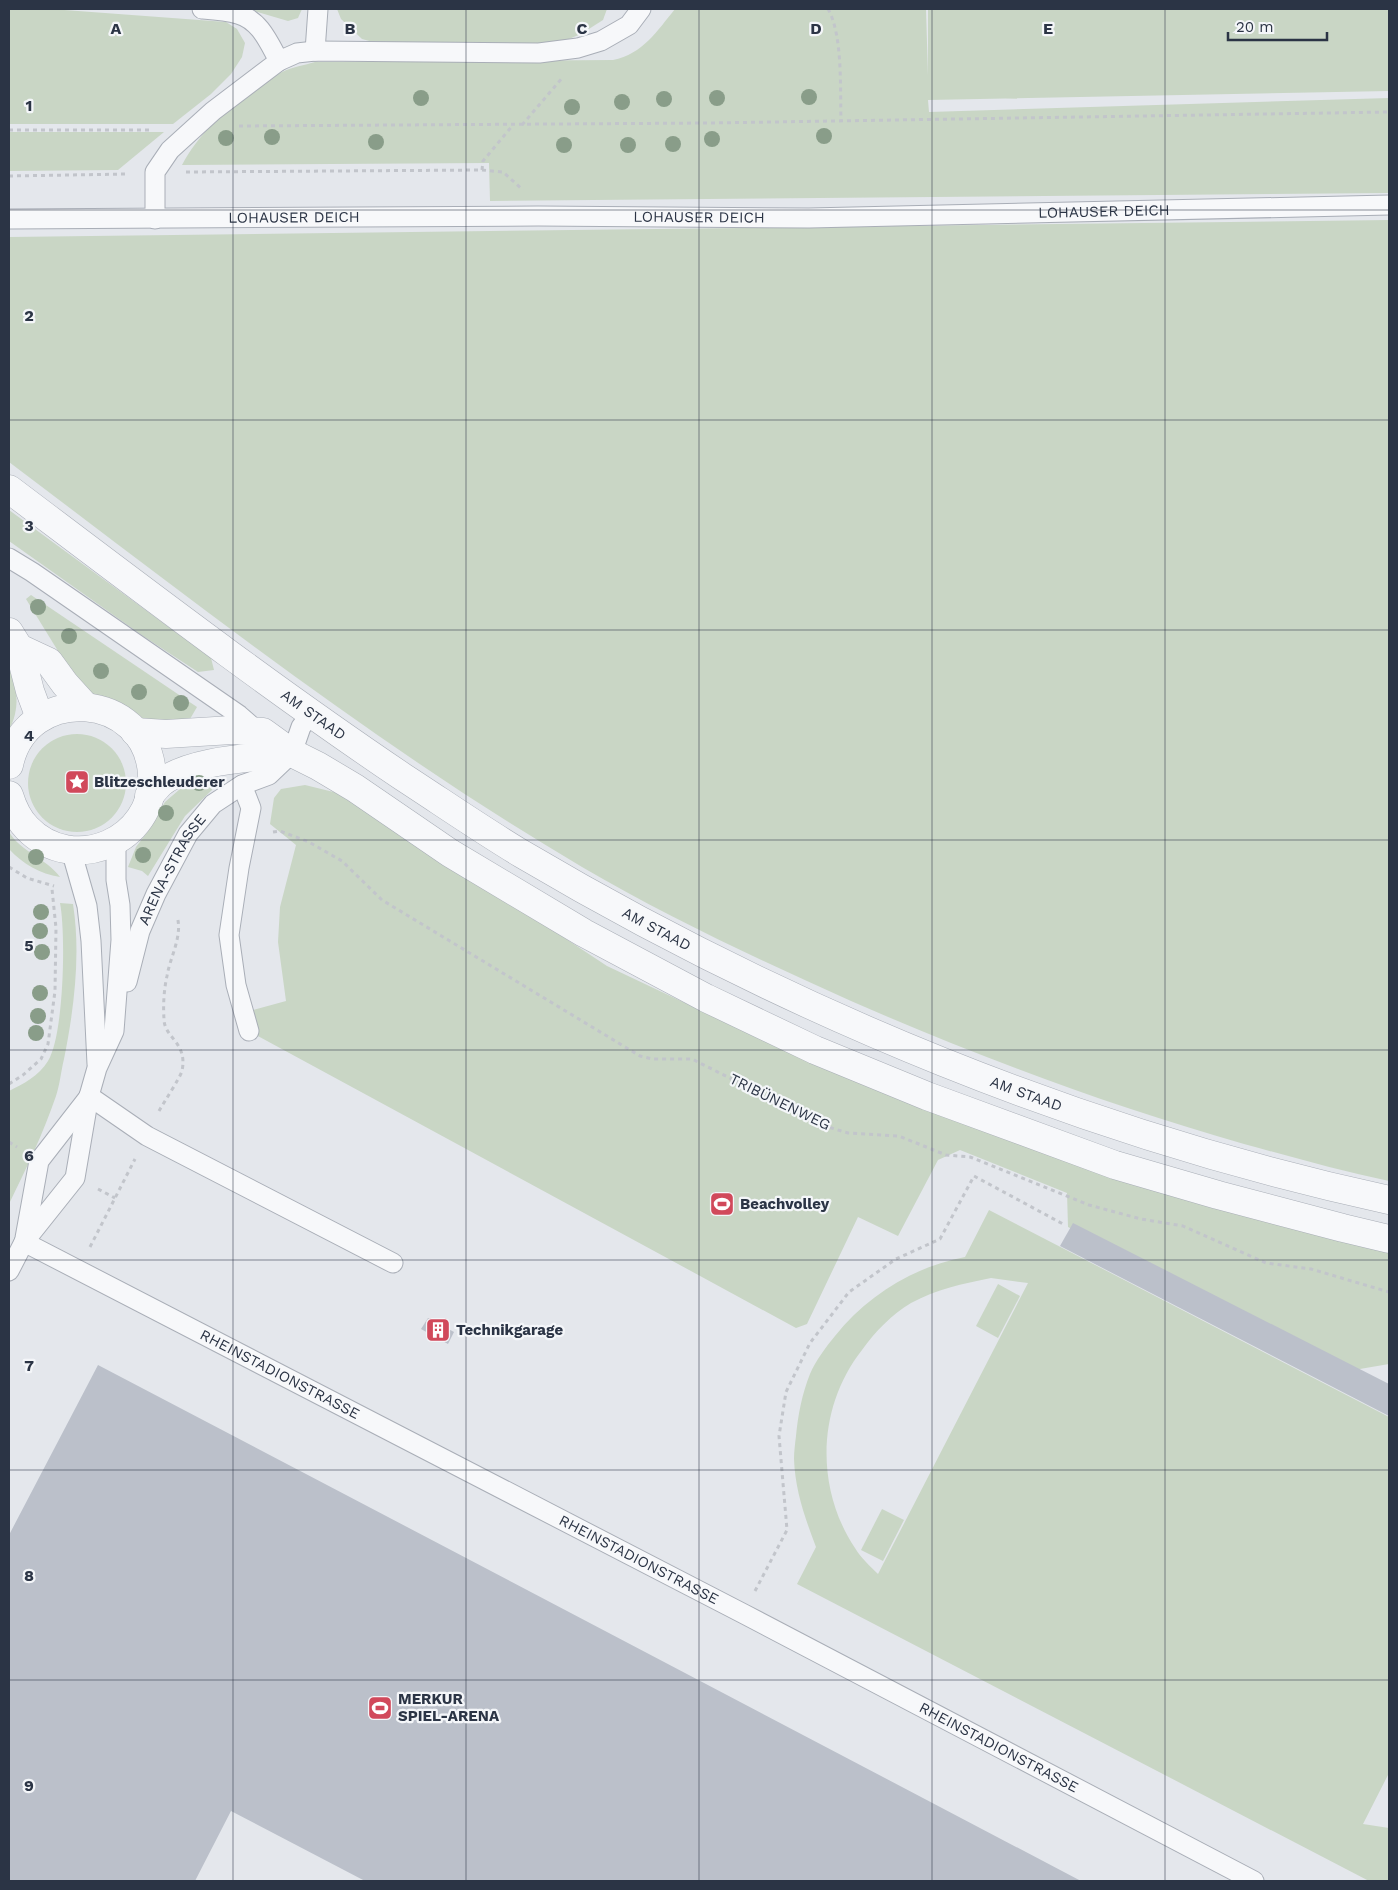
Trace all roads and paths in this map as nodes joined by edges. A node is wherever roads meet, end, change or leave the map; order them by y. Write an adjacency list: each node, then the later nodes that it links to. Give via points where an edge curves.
1 (202, 9): 7 (lane, via 240,14 256,24)
2 (318, 9): 6 (lane)
3 (641, 9): 5 (lane, via 629,25)
4 (828, 9): 9 (path, via 836,32)
5 (592, 44): 6 (lane, via 539,53); 12 (path)
6 (315, 51): 7 (lane, via 297,53)
7 (279, 61): 11 (lane)
8 (1389, 112): 9 (path)
9 (841, 121): 12 (path)
10 (513, 125): 11 (path); 12 (path); 14 (path, via 483,160)
11 (196, 126): 13 (path, via 170,130); 15 (lane, via 170,150)
12 (522, 126)
13 (9, 130)
14 (482, 170): 15 (path); 18 (path, via 504,172 521,186)
15 (155, 172): 16 (path); 20 (lane)
16 (9, 176)
17 (1389, 205): 18 (lane, LOHAUSER DEICH, via 809,218)
18 (538, 216): 20 (lane, LOHAUSER DEICH)
19 (9, 220): 20 (lane, LOHAUSER DEICH)
20 (155, 220)
21 (9, 489): 25 (street, AM STAAD)
22 (9, 558): 27 (lane)
23 (14, 640): 24 (street, via 49,662); 26 (street)
24 (85, 706): 26 (street, via 63,708); 28 (street, via 108,712)
25 (311, 714): 29 (lane, via 301,728); 47 (street, AM STAAD, via 520,853 731,968 822,1010 1031,1096 1172,1144)
26 (40, 718): 30 (street, via 21,735)
27 (256, 730): 28 (street, via 166,734); 29 (street)
28 (135, 732): 33 (street, via 150,763)
29 (292, 753): 31 (lane, ARENA-STRASSE, via 269,775); 33 (street, via 218,762 182,772 162,782); 49 (street, via 355,788 450,853 584,933 706,998 815,1050 927,1096 1115,1165)
30 (9, 765)
31 (242, 785): 34 (lane, via 251,808); 42 (lane, ARENA-STRASSE, via 213,804 188,834 156,894 140,930)
32 (9, 795): 36 (street, via 19,818 36,836)
33 (150, 796): 35 (street, via 133,827)
34 (245, 836): 41 (lane, via 229,935 236,985); 54 (path, TRIBÜNENWEG, via 280,831 309,842 342,861 382,900 640,1056 692,1059 824,1126 848,1133 899,1136 946,1155 970,1157 1089,1205 1183,1226 1266,1263 1311,1269)
35 (116, 841): 36 (street, via 94,849); 42 (lane, ARENA-STRASSE, via 121,940)
36 (71, 850): 43 (lane, ARENA-STRASSE, via 87,906)
37 (9, 866): 38 (path, via 27,878)
38 (52, 886): 39 (path); 44 (path, via 56,928 55,991 48,1044 41,1059)
39 (60, 886)
40 (176, 915): 46 (path, via 180,925 167,977 163,1021 182,1053 182,1072)
41 (249, 1031)
42 (114, 1032): 43 (lane, ARENA-STRASSE)
43 (97, 1068): 45 (lane, ARENA-STRASSE)
44 (9, 1084)
45 (89, 1096): 46 (lane); 50 (lane, ARENA-STRASSE, via 39,1161); 50 (lane, ARENA-STRASSE, via 75,1178)
46 (147, 1136): 51 (lane); 52 (path)
47 (1389, 1200)
48 (1063, 1224): 55 (path, via 974,1176 940,1239 896,1258 849,1292 810,1343 786,1392 779,1436 786,1530)
49 (1389, 1239)
50 (24, 1242): 52 (lane, RHEINSTADIONSTRASSE); 53 (lane, ARENA-STRASSE)
51 (393, 1263)
52 (79, 1268): 55 (lane, RHEINSTADIONSTRASSE)
53 (9, 1271)
54 (1389, 1292)
55 (744, 1614): 56 (lane, RHEINSTADIONSTRASSE)
56 (1254, 1881)

